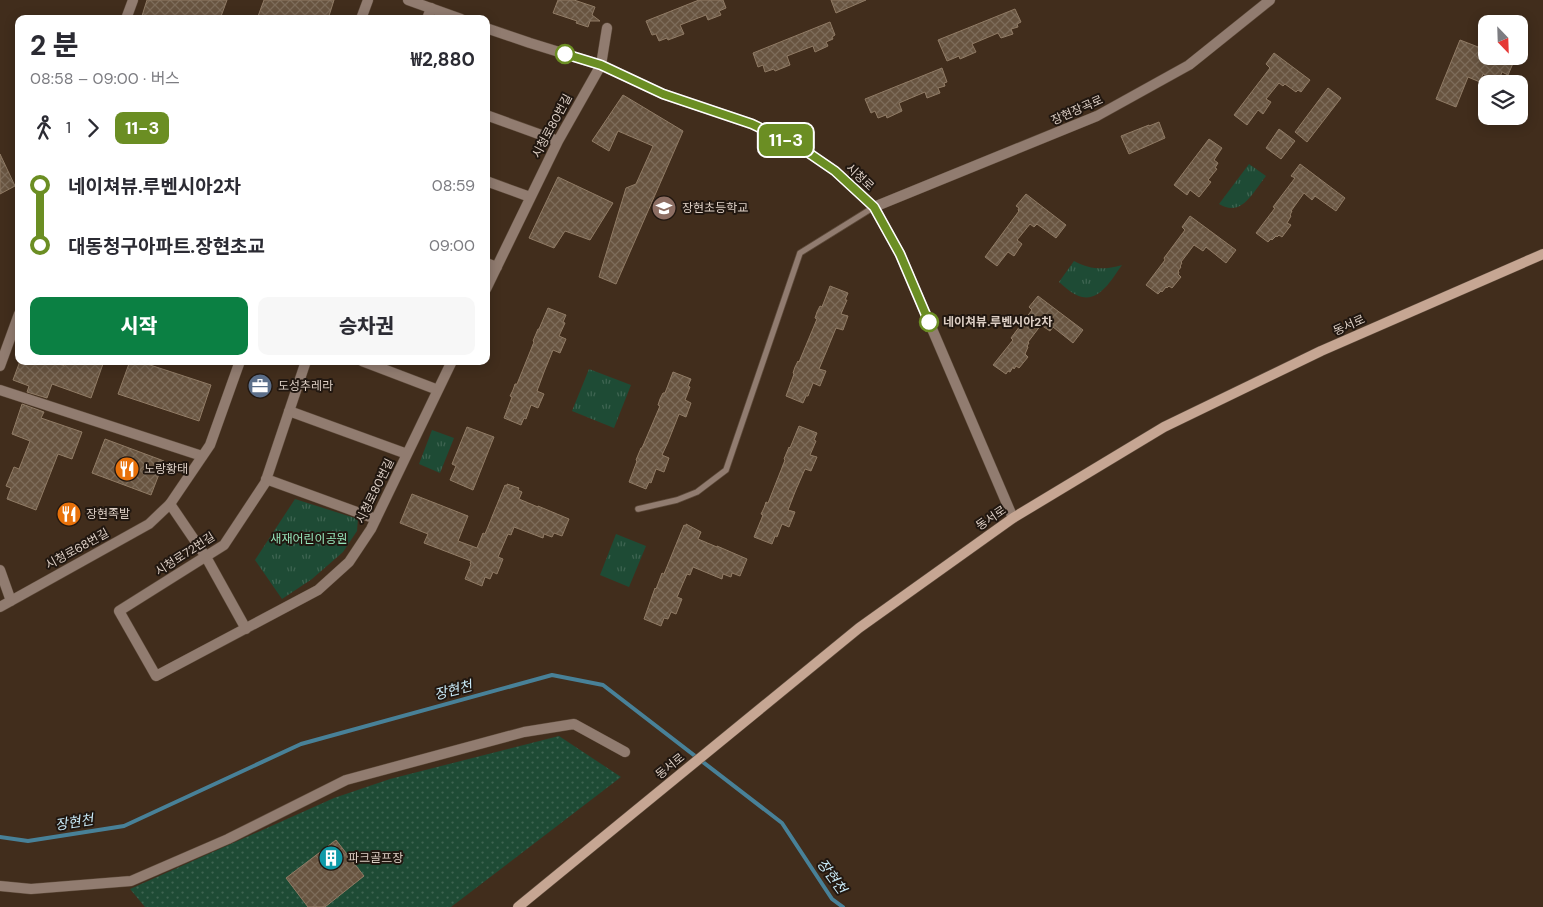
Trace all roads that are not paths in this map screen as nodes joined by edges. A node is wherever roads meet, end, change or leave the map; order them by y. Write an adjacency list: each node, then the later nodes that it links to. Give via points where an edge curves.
1 (133, 0): 6 (street)
2 (368, 0): 7 (street)
3 (408, 0): 5 (street)
4 (1270, 0): 17 (street, 장현장곡로, via 1188,65 1097,116)
5 (431, 8): 8 (street); 9 (street)
6 (127, 15)
7 (362, 15)
8 (428, 15)
9 (450, 15)
10 (607, 28): 12 (street, 시청로80번길)
11 (490, 29): 12 (street, 시청로)
12 (601, 65): 14 (street, 시청로80번길); 17 (street, 시청로, via 663,94 752,124 800,147 835,171)
13 (490, 117): 14 (street)
14 (558, 141): 16 (street, 시청로80번길)
15 (490, 182): 16 (street)
16 (530, 197): 20 (street, 시청로80번길)
17 (874, 207): 35 (lane, via 800,253 726,470 697,492); 36 (street, 시청로, via 900,254)
18 (1543, 254): 36 (main road, 동서로, via 1321,350 1173,423)
19 (490, 265): 20 (street)
20 (496, 267): 21 (street, 시청로80번길)
21 (490, 280)
22 (15, 325): 27 (street)
23 (239, 365): 32 (street, 시청로68번길, via 210,445)
24 (305, 365): 30 (street, 시청로72번길)
25 (372, 365): 29 (street)
26 (450, 365): 29 (street, 시청로80번길)
27 (0, 366)
28 (0, 390): 32 (street)
29 (438, 390): 31 (street, 시청로80번길)
30 (289, 411): 31 (street); 33 (street, 시청로72번길)
31 (407, 454): 37 (street, 시청로80번길)
32 (202, 456): 34 (street, 시청로68번길)
33 (266, 479): 37 (street); 38 (street, 시청로72번길, via 224,545)
34 (170, 504): 38 (street); 40 (street, 시청로68번길, via 149,524)
35 (638, 509)
36 (1013, 518): 46 (main road, 동서로, via 859,628)
37 (376, 519): 42 (street, 시청로80번길, via 349,562 318,590)
38 (206, 557): 42 (street); 43 (street, 시청로72번길, via 119,611)
39 (0, 570): 40 (street)
40 (11, 601): 41 (street, 시청로68번길)
41 (0, 607)
42 (246, 629): 43 (street, 시청로80번길)
43 (156, 676)
44 (625, 752): 45 (street, via 574,724 524,732 346,780 228,839 131,881 30,889)
45 (0, 886)
46 (518, 907)

